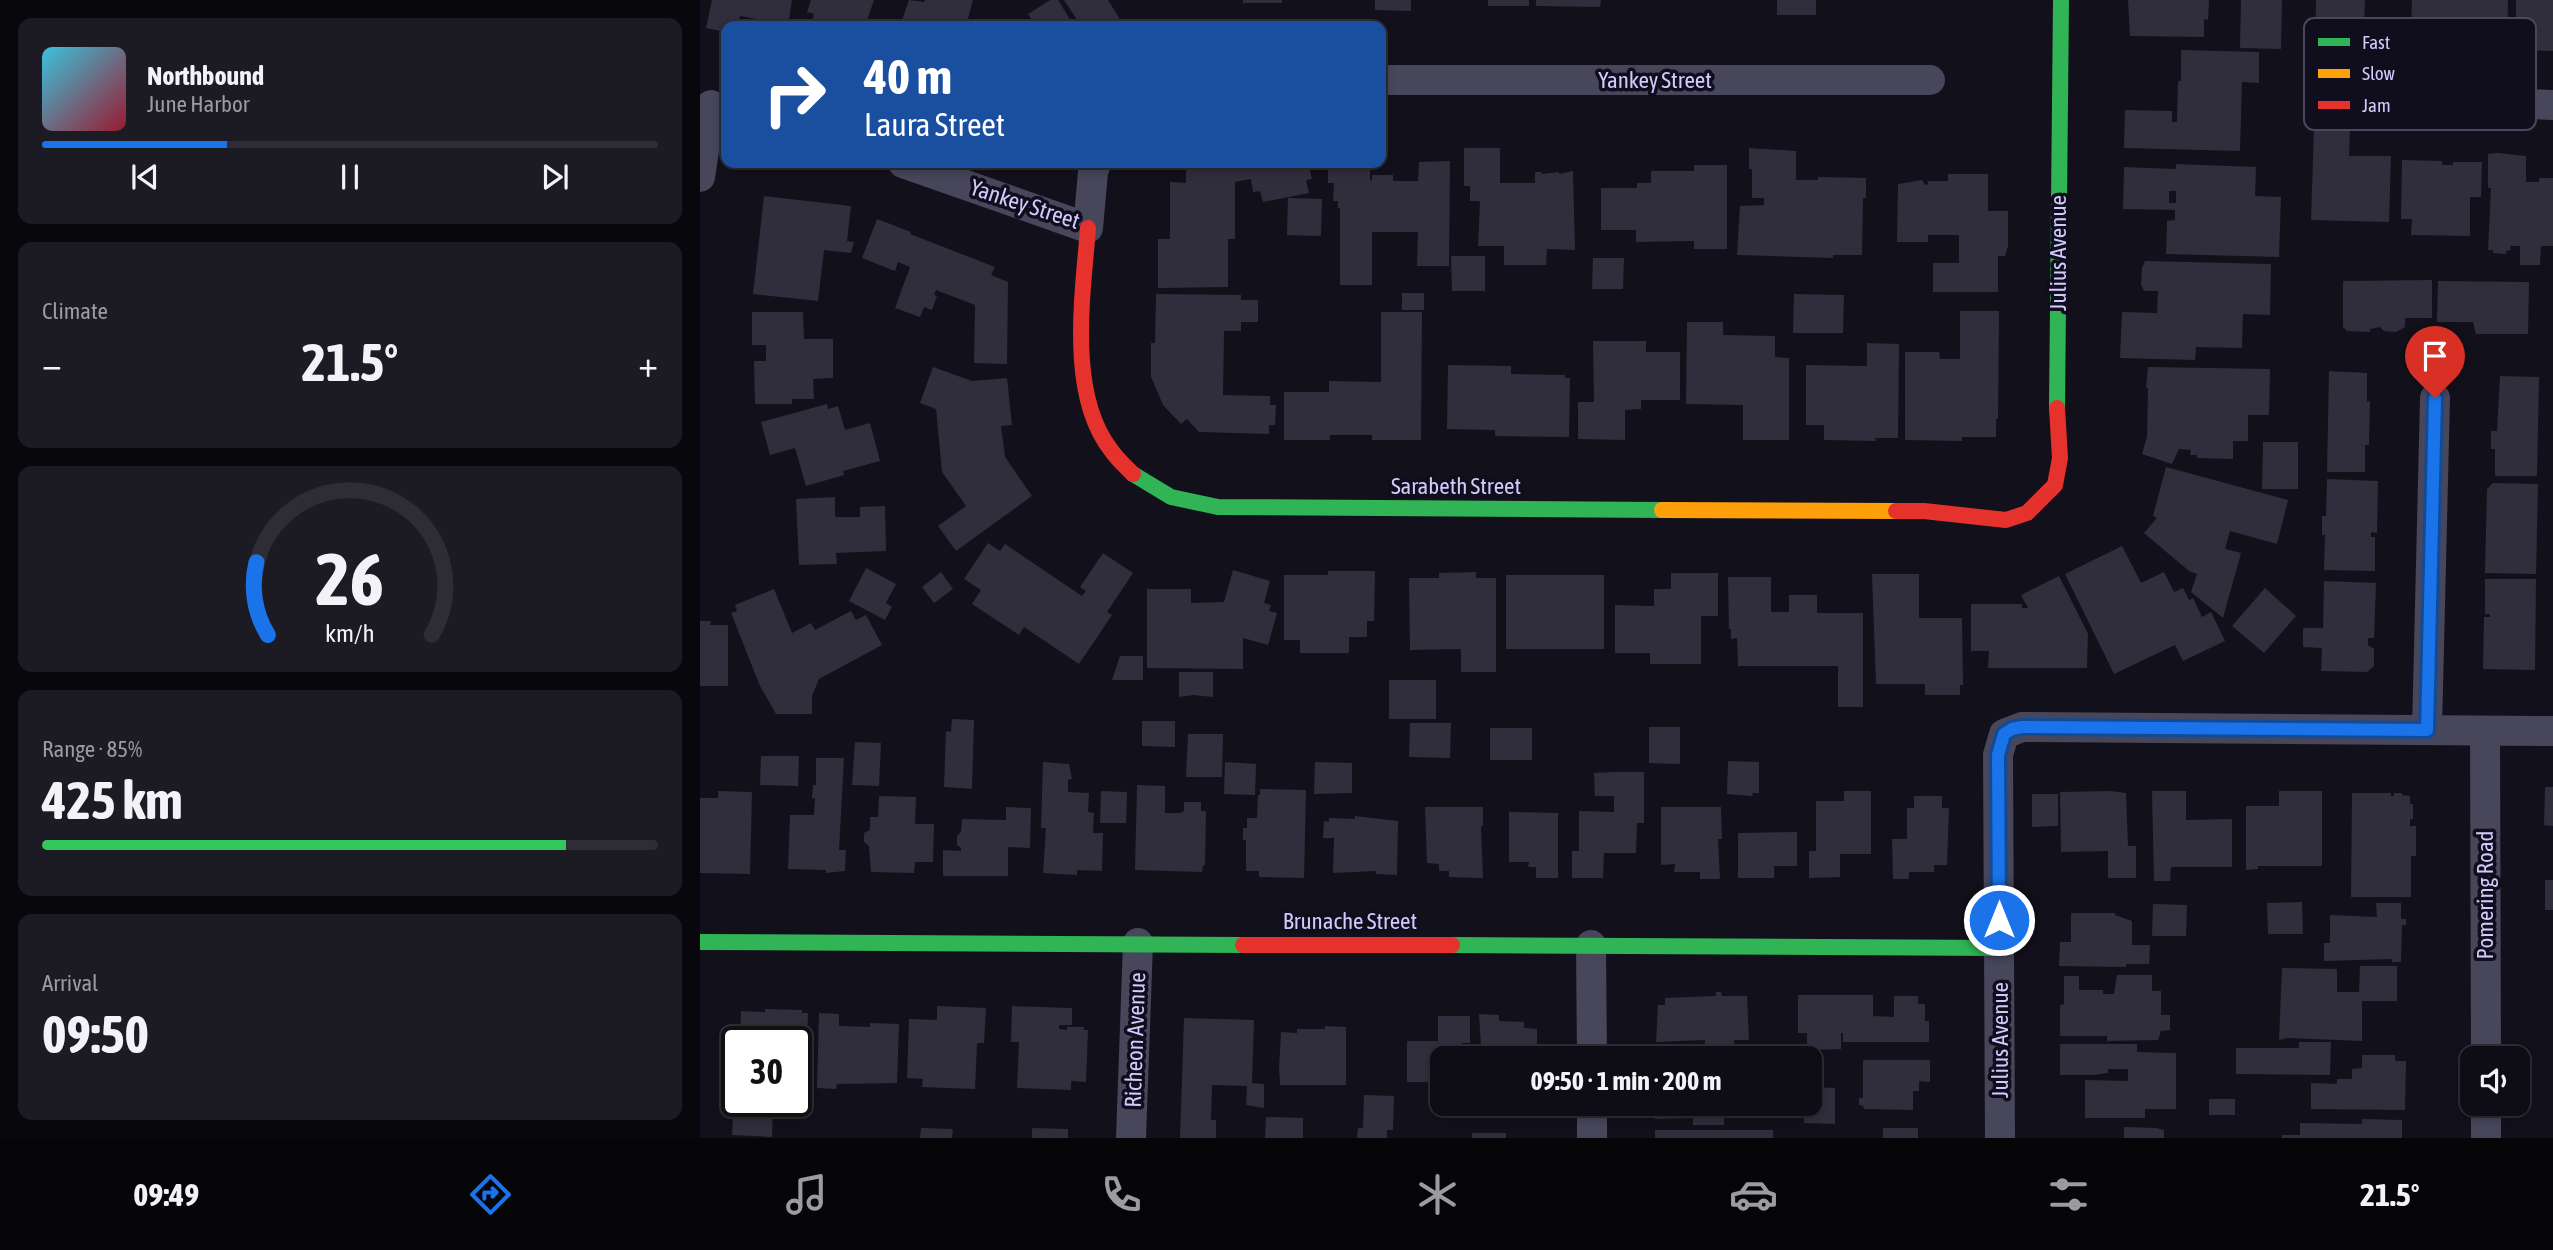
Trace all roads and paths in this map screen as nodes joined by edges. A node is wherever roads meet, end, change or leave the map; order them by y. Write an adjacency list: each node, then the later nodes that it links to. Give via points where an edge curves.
1 (2061, 0): 10 (street, Julius Avenue, via 2060,457 2055,485)
2 (1386, 80): 3 (street, Yankey Street)
3 (1930, 80)
4 (712, 105): 7 (street)
5 (917, 168): 8 (street, Yankey Street)
6 (1094, 168): 8 (street, Yankey Street)
7 (700, 177)
8 (1088, 228): 10 (street, Sarabeth Street, via 1080,354 1089,410 1110,449 1136,480 1173,499 1218,507 1924,511 2006,520 2027,513)
9 (2435, 398): 11 (street)
10 (2041, 500)
11 (2427, 730): 12 (street); 17 (street, Julius Avenue, via 2012,729 2004,734 1998,755)
12 (2485, 731): 13 (street); 19 (street, Pomering Road)
13 (2553, 731)
14 (700, 942): 15 (street, Brunache Street)
15 (1138, 943): 16 (street, Brunache Street); 22 (street, Richeon Avenue)
16 (1591, 945): 17 (street, Brunache Street); 18 (street)
17 (1999, 948): 24 (street, Julius Avenue)
18 (1591, 1046)
19 (2486, 1046)
20 (1592, 1116): 23 (street)
21 (2486, 1116): 25 (street)
22 (1132, 1138)
23 (1592, 1138)
24 (2000, 1138)
25 (2486, 1138)

